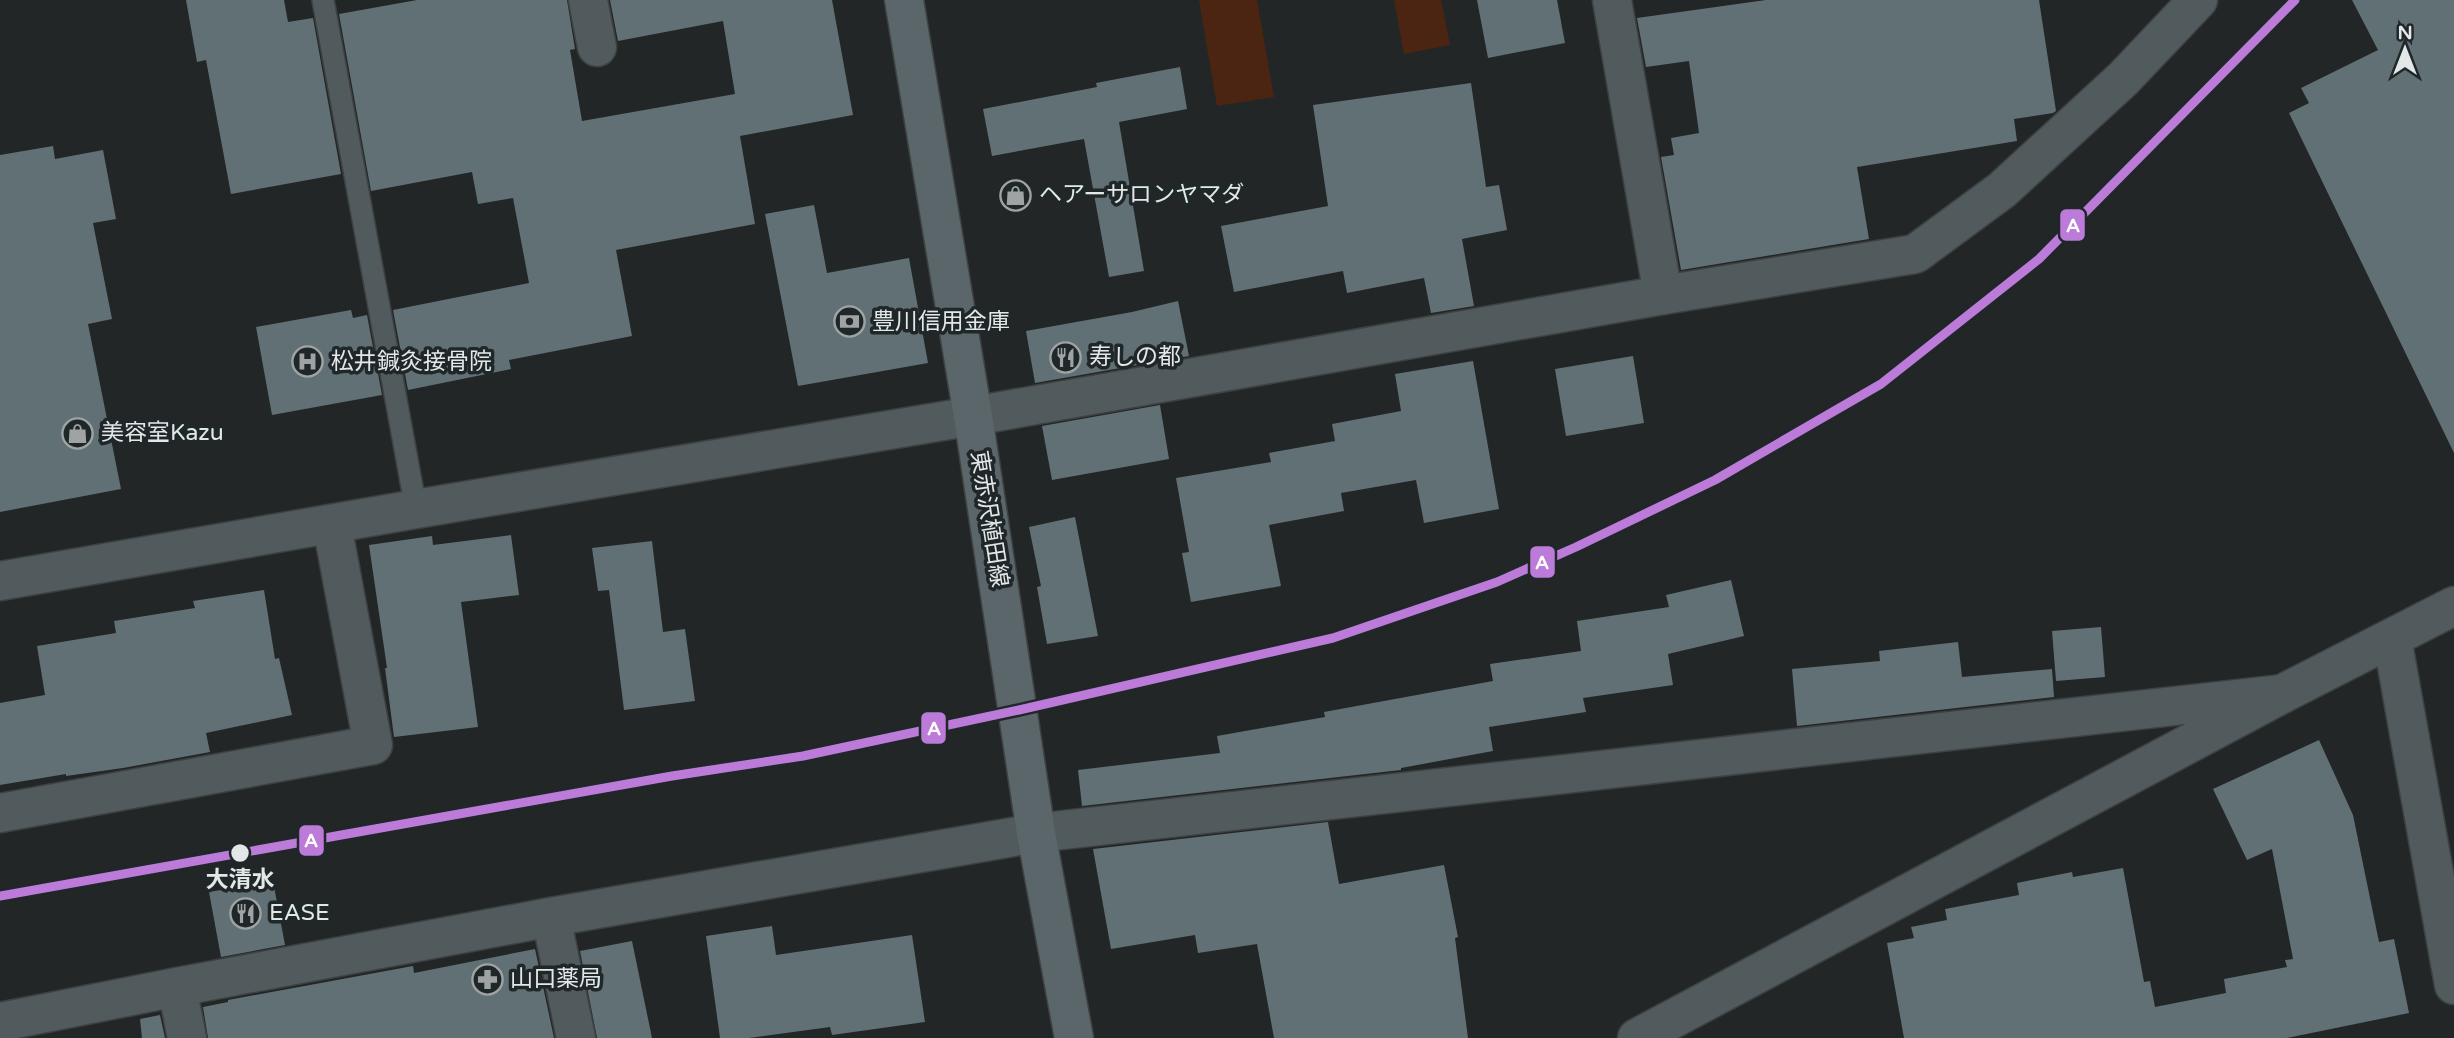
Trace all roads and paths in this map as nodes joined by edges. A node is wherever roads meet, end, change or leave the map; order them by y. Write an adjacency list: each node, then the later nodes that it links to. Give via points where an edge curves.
1 (323, 0): 9 (lane)
2 (588, 0): 6 (street)
3 (904, 0): 8 (main road, 東赤沢植田線)
4 (1612, 0): 7 (street)
5 (2198, 0): 7 (street, via 2123,79 2002,190 1915,254)
6 (597, 47)
7 (1662, 295): 8 (street)
8 (973, 416): 9 (street); 16 (main road, 東赤沢植田線)
9 (415, 509): 10 (street)
10 (332, 525): 11 (street); 15 (street, via 373,745)
11 (0, 581)
12 (2454, 606): 13 (street)
13 (2392, 638): 14 (street); 17 (street)
14 (2282, 694): 16 (street); 25 (street)
15 (0, 813)
16 (1036, 833): 18 (street); 24 (main road, 東赤沢植田線)
17 (2446, 899): 19 (street)
18 (551, 917): 20 (street); 23 (street)
19 (2454, 985)
20 (177, 987): 21 (street); 22 (street)
21 (0, 1022)
22 (187, 1038)
23 (576, 1038)
24 (1074, 1038)
25 (1637, 1038)

